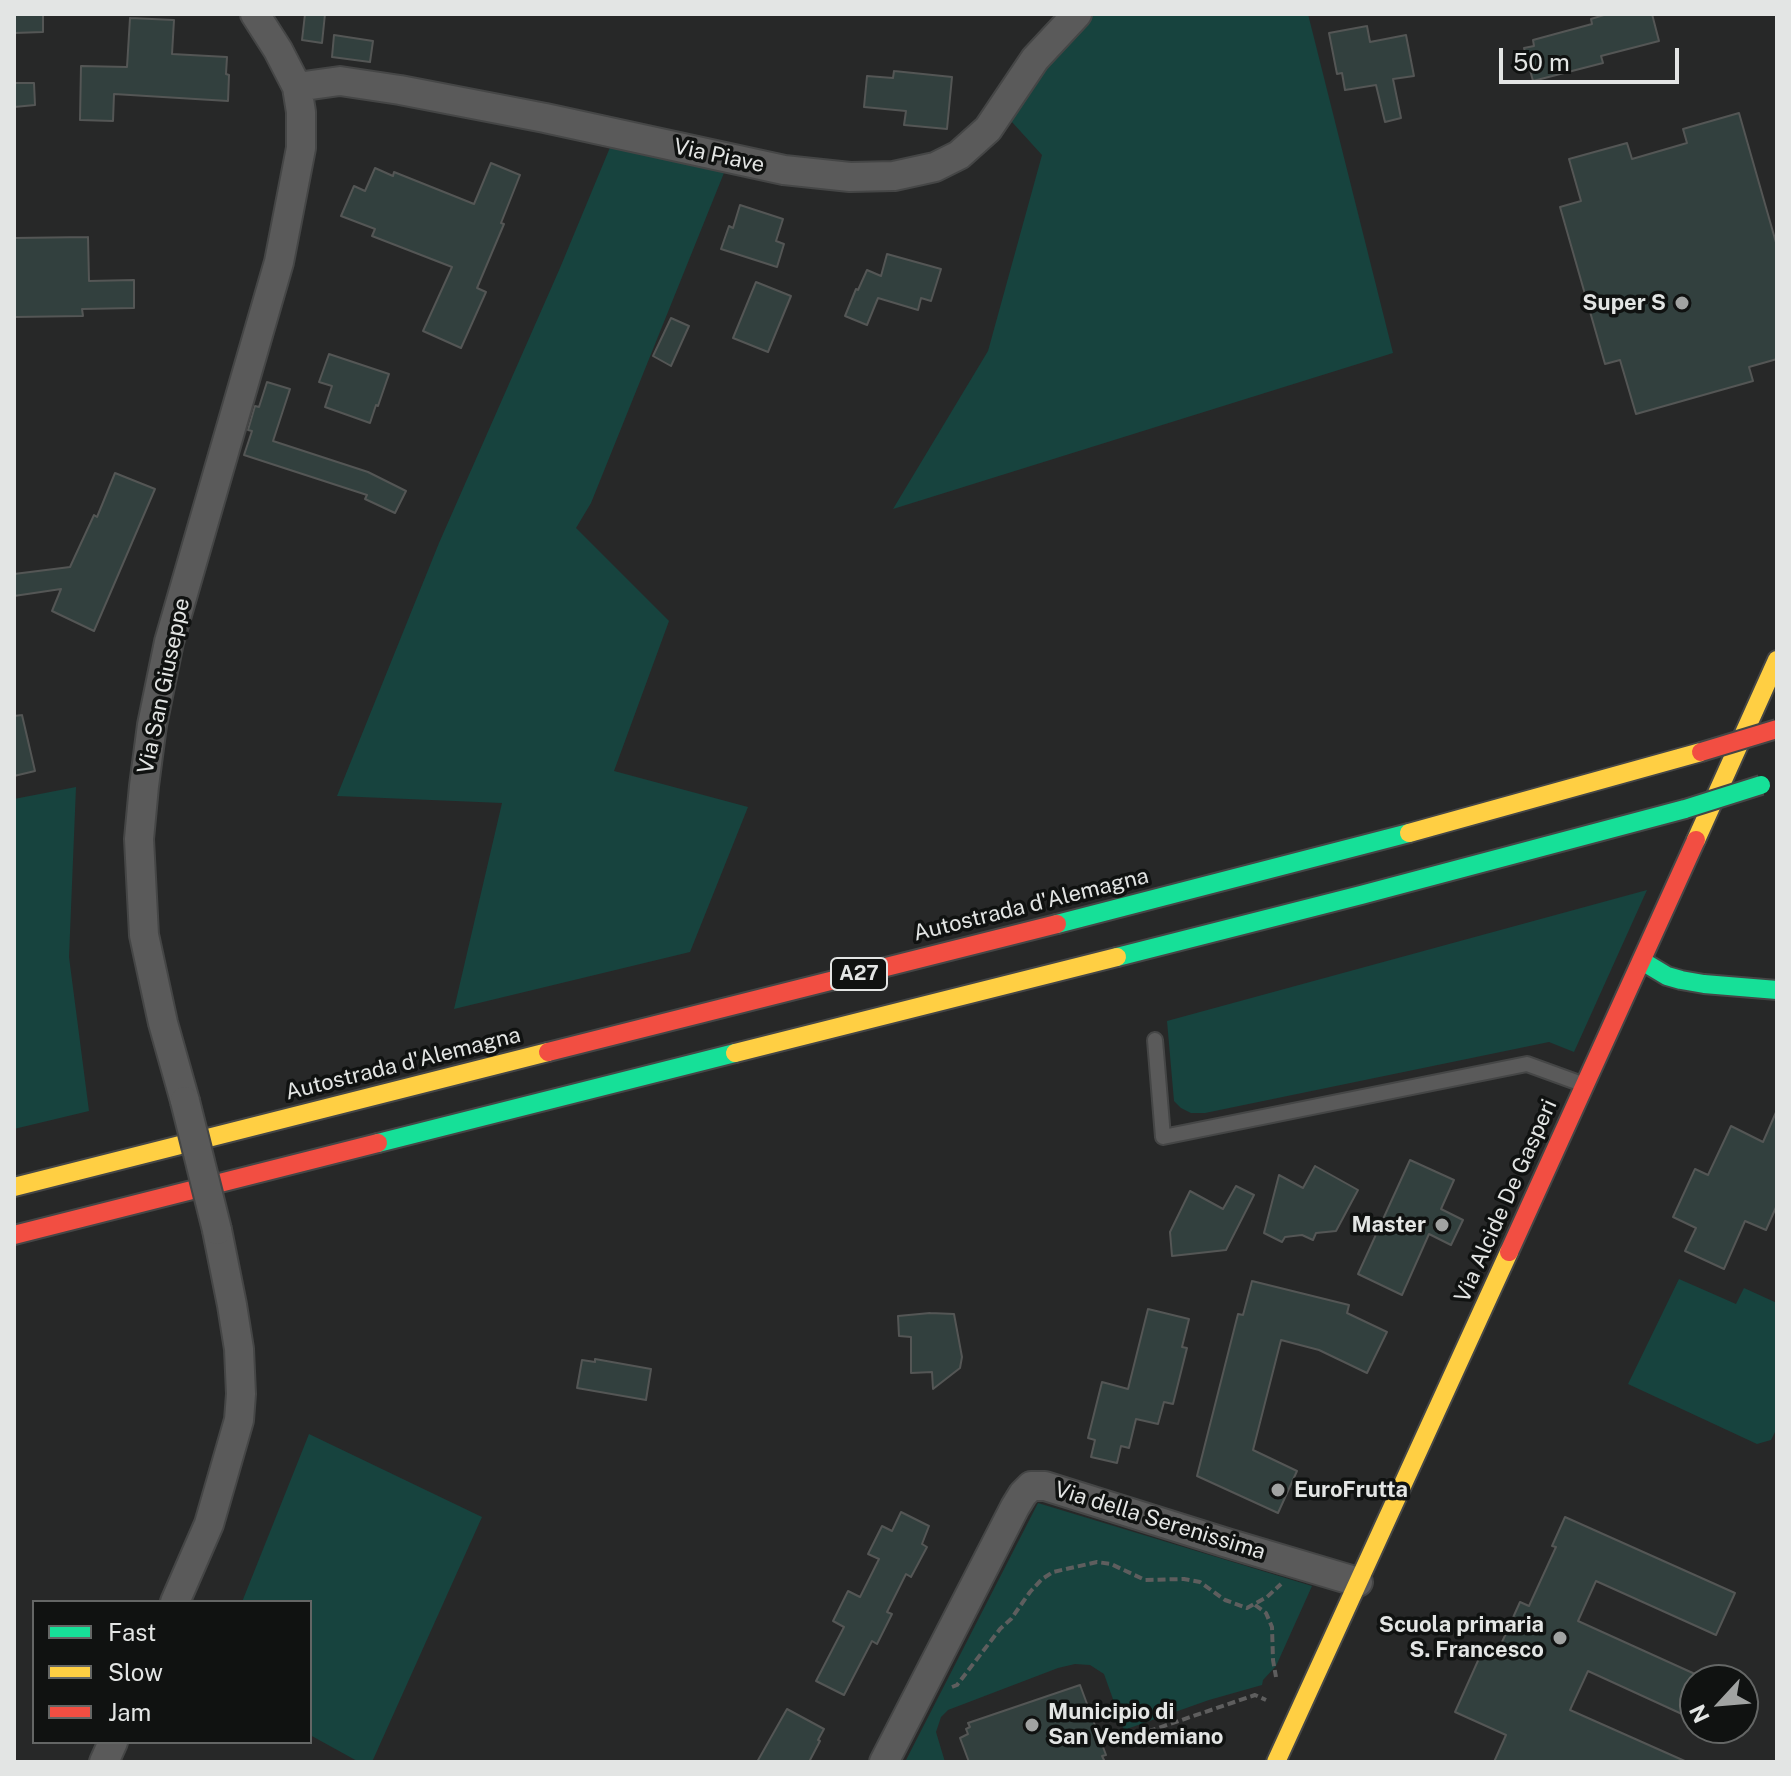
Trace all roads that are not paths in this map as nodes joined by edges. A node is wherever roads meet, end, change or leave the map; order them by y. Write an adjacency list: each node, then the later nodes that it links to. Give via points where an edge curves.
1 (255, 14): 3 (street, Via San Giuseppe)
2 (1077, 14): 3 (street, Via Piave, via 1035,59 988,129 959,155 935,167 894,176 784,170 545,118 340,81)
3 (297, 87): 14 (street, Via San Giuseppe, bridge, via 301,148 282,248 169,642 152,725 139,839 144,935 217,1230 239,1349 239,1420 209,1524)
4 (1777, 660): 7 (main road, Via Alcide De Gasperi)
5 (1777, 729): 11 (main road, Autostrada d'Alemagna / A27, bridge, via 1334,854)
6 (1769, 783): 12 (main road, A27, bridge, via 1346,899)
7 (1642, 961): 8 (main road, via 1681,980); 10 (main road, Via Alcide De Gasperi)
8 (1777, 990)
9 (1155, 1040): 10 (lane, via 1163,1137 1527,1064)
10 (1585, 1085): 13 (main road, Via Alcide De Gasperi)
11 (14, 1187)
12 (14, 1235)
13 (1358, 1582): 15 (street, Via della Serenissima, via 1031,1486 1015,1507); 16 (main road, Via Alcide De Gasperi)
14 (176, 1600)
15 (884, 1762)
16 (1276, 1762)

